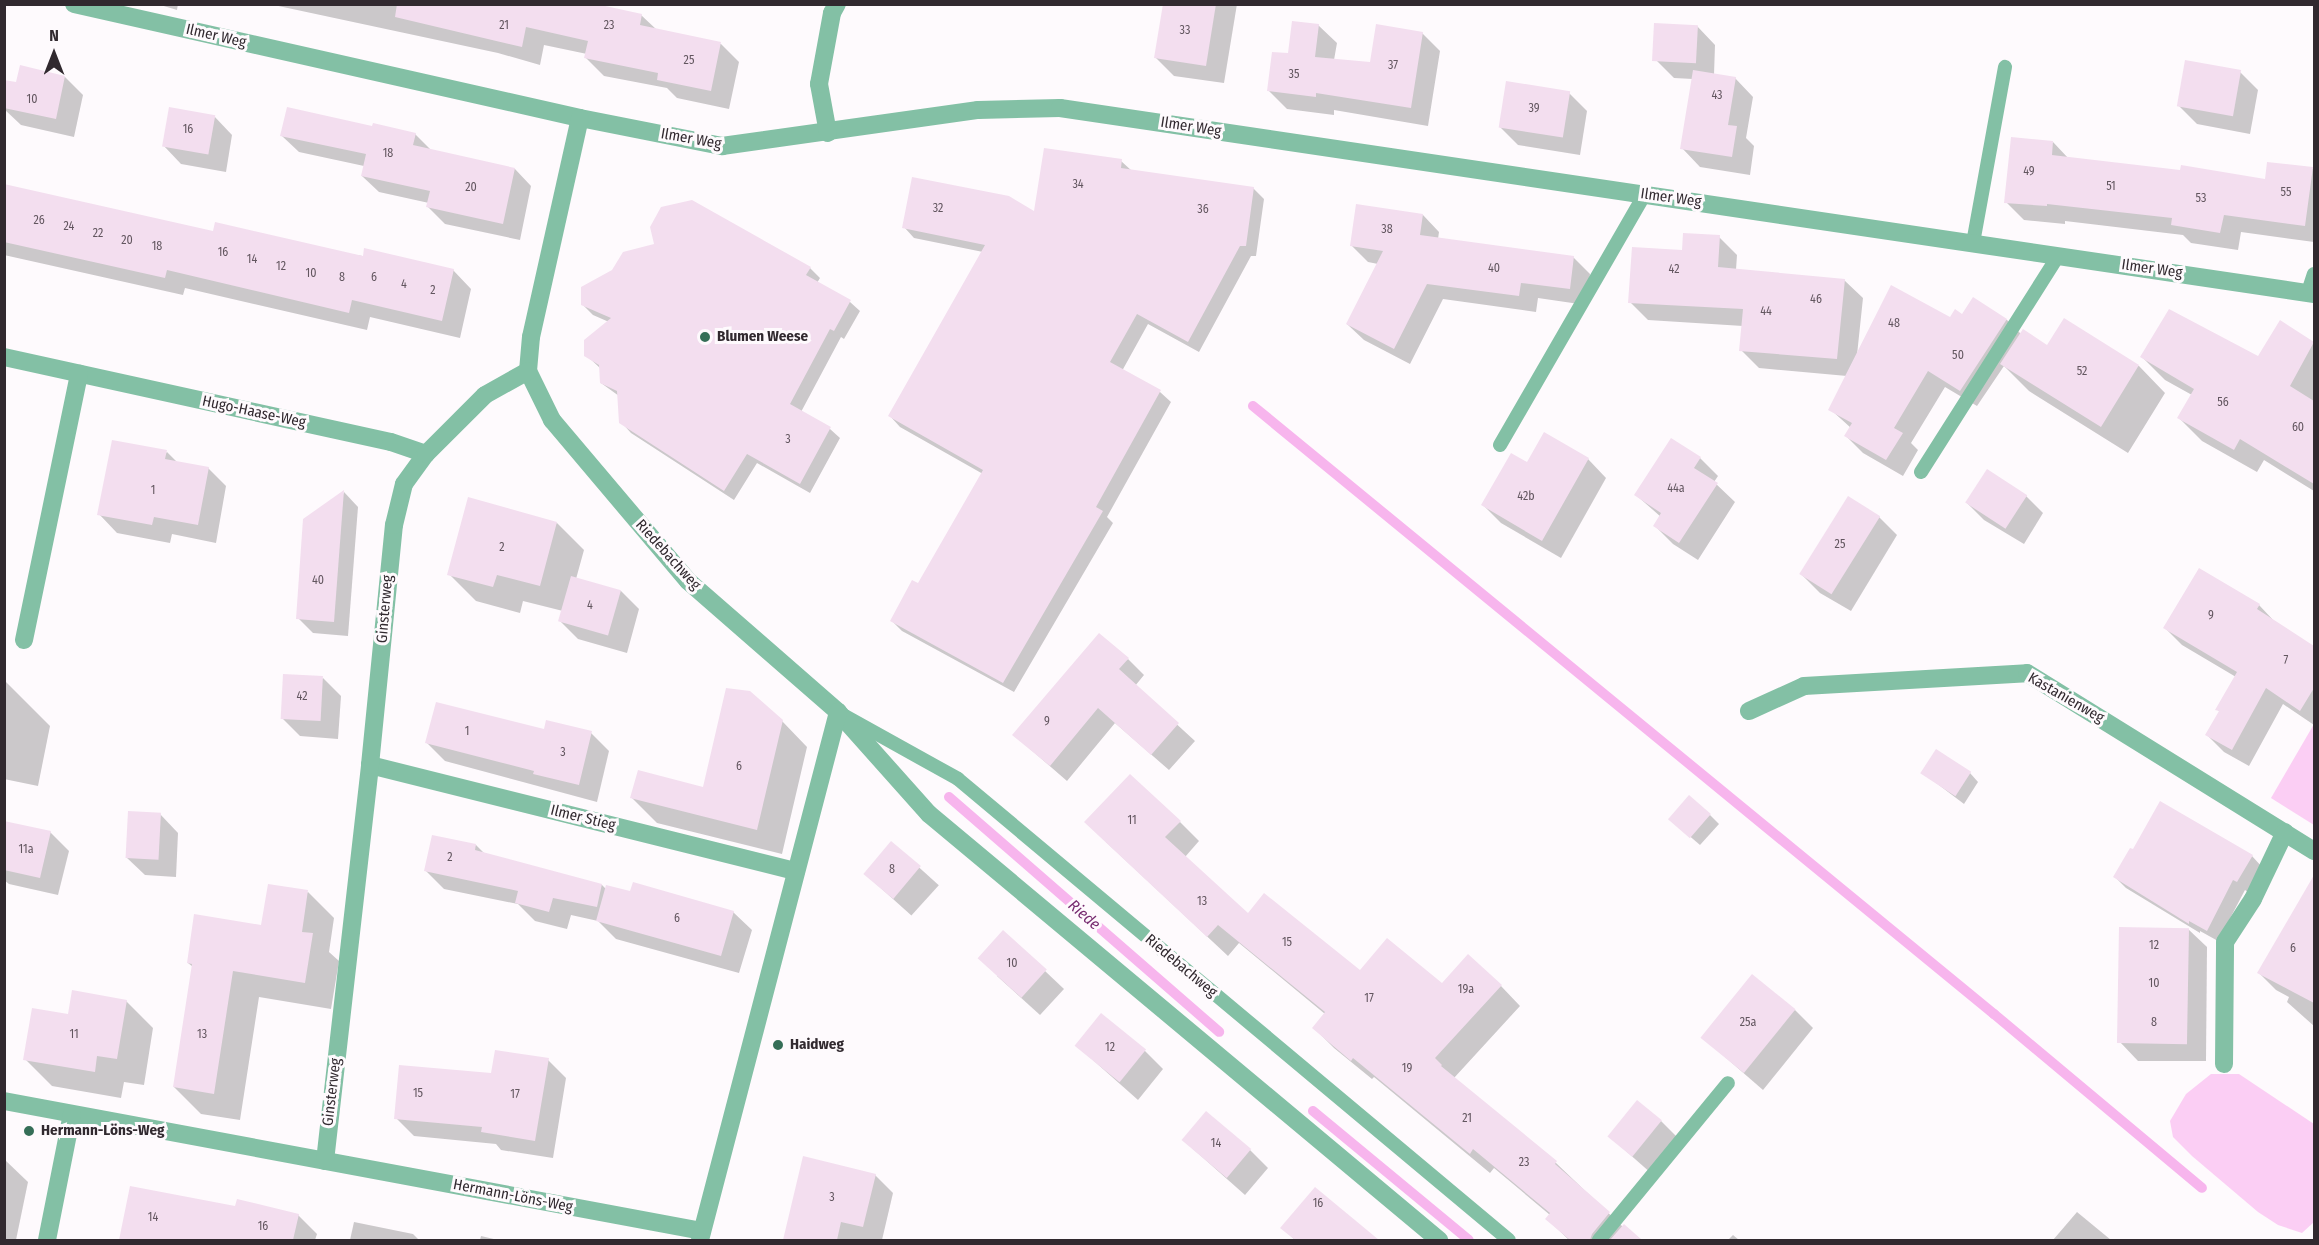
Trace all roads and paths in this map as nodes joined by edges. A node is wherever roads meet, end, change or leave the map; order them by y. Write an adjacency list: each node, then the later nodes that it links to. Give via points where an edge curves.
1 (74, 4): 4 (street, Ilmer Weg)
2 (837, 4): 5 (street, via 819,84)
3 (2005, 67): 7 (lane)
4 (580, 118): 5 (street, Ilmer Weg, via 722,146); 12 (street, via 531,337)
5 (828, 132): 6 (street, Ilmer Weg, via 978,110 1060,108)
6 (1645, 194): 7 (street, Ilmer Weg); 14 (lane)
7 (1973, 243): 8 (street, Ilmer Weg)
8 (2058, 256): 10 (street, Ilmer Weg); 16 (lane)
9 (2314, 274): 10 (lane)
10 (2311, 293)
11 (4, 357): 13 (street, Hugo-Haase-Weg)
12 (528, 371): 15 (street, Ginsterweg, via 485,395); 19 (street, Riedebachweg, via 552,420 688,581)
13 (79, 374): 15 (street, Hugo-Haase-Weg, via 391,442); 17 (street)
14 (1500, 446)
15 (426, 454): 20 (street, Ginsterweg, via 404,484 394,525)
16 (1922, 472)
17 (24, 640)
18 (1749, 711): 21 (street, Kastanienweg, via 1804,686 2027,673)
19 (838, 712): 23 (street); 31 (street, Riedebachweg, via 929,814); 32 (lane, Riedebachweg, via 958,779)
20 (370, 765): 23 (street, Ilmer Stieg); 28 (street, Ginsterweg)
21 (2285, 832): 22 (street, Kastanienweg); 24 (street, via 2253,899 2225,942)
22 (2314, 851)
23 (796, 871): 29 (street)
24 (2224, 1064)
25 (1728, 1083): 33 (lane)
26 (4, 1101): 27 (street, Hermann-Löns-Weg)
27 (72, 1114): 28 (street, Hermann-Löns-Weg); 30 (street)
28 (324, 1161): 29 (street, Hermann-Löns-Weg)
29 (701, 1236)
30 (47, 1240)
31 (1439, 1240)
32 (1509, 1240)
33 (1599, 1240)

